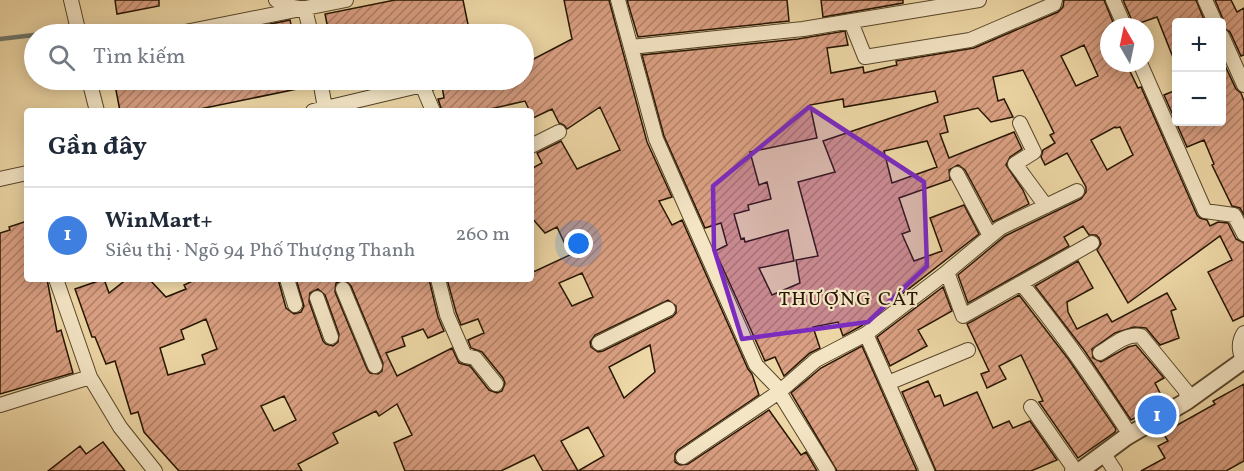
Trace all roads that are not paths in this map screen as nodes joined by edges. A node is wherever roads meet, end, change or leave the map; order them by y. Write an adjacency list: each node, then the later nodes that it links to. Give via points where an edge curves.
1 (71, 0): 13 (street)
2 (276, 0): 9 (street)
3 (346, 0): 9 (street)
4 (618, 0): 16 (street)
5 (979, 0): 12 (street)
6 (1055, 0): 12 (street, via 1054,4 970,40 865,57)
7 (1113, 0): 10 (street)
8 (1205, 0): 11 (street)
9 (305, 9): 14 (street); 15 (street)
10 (1121, 18)
11 (1213, 18)
12 (851, 22): 16 (street)
13 (77, 24)
14 (227, 24)
15 (308, 24)
16 (631, 46): 59 (street, via 656,139 756,365)
17 (1226, 47): 19 (street)
18 (1144, 72): 36 (street, via 1205,211 1234,215)
19 (1244, 85)
20 (91, 90): 24 (street)
21 (320, 90): 25 (street)
22 (402, 90): 26 (street)
23 (428, 90): 27 (street)
24 (95, 108)
25 (319, 108)
26 (327, 108)
27 (432, 108)
28 (1020, 123): 35 (street, via 1034,152 1015,164)
29 (559, 132): 30 (street)
30 (534, 144)
31 (24, 174): 33 (street)
32 (957, 174): 37 (street)
33 (0, 179)
34 (1077, 191): 35 (street)
35 (1046, 206): 37 (street)
36 (1244, 234)
37 (990, 236): 39 (street)
38 (1092, 243): 43 (street)
39 (946, 272): 43 (street, via 963,316); 48 (street)
40 (57, 282): 56 (street)
41 (288, 282): 46 (street)
42 (439, 282): 58 (street, via 447,315 465,356 475,358)
43 (1021, 283): 63 (street, via 1089,371 1127,430)
44 (343, 289): 55 (street)
45 (317, 297): 50 (street)
46 (295, 304)
47 (668, 309): 51 (street)
48 (866, 334): 57 (street); 59 (street, via 816,360)
49 (1242, 336): 54 (street, via 1240,354)
50 (332, 337)
51 (599, 343)
52 (968, 350): 57 (street)
53 (1100, 353): 60 (street, via 1132,335 1141,336 1185,391)
54 (1244, 360): 60 (street)
55 (375, 366)
56 (90, 377): 61 (street); 66 (street, via 120,427)
57 (888, 383): 68 (street)
58 (496, 384)
59 (780, 391): 65 (street); 67 (street)
60 (1186, 401): 63 (street)
61 (0, 405)
62 (1031, 407): 69 (street)
63 (1126, 437): 64 (street)
64 (1104, 454): 70 (street); 71 (street)
65 (683, 457)
66 (155, 471)
67 (828, 471)
68 (927, 471)
69 (1072, 471)
70 (1080, 471)
71 (1115, 471)

